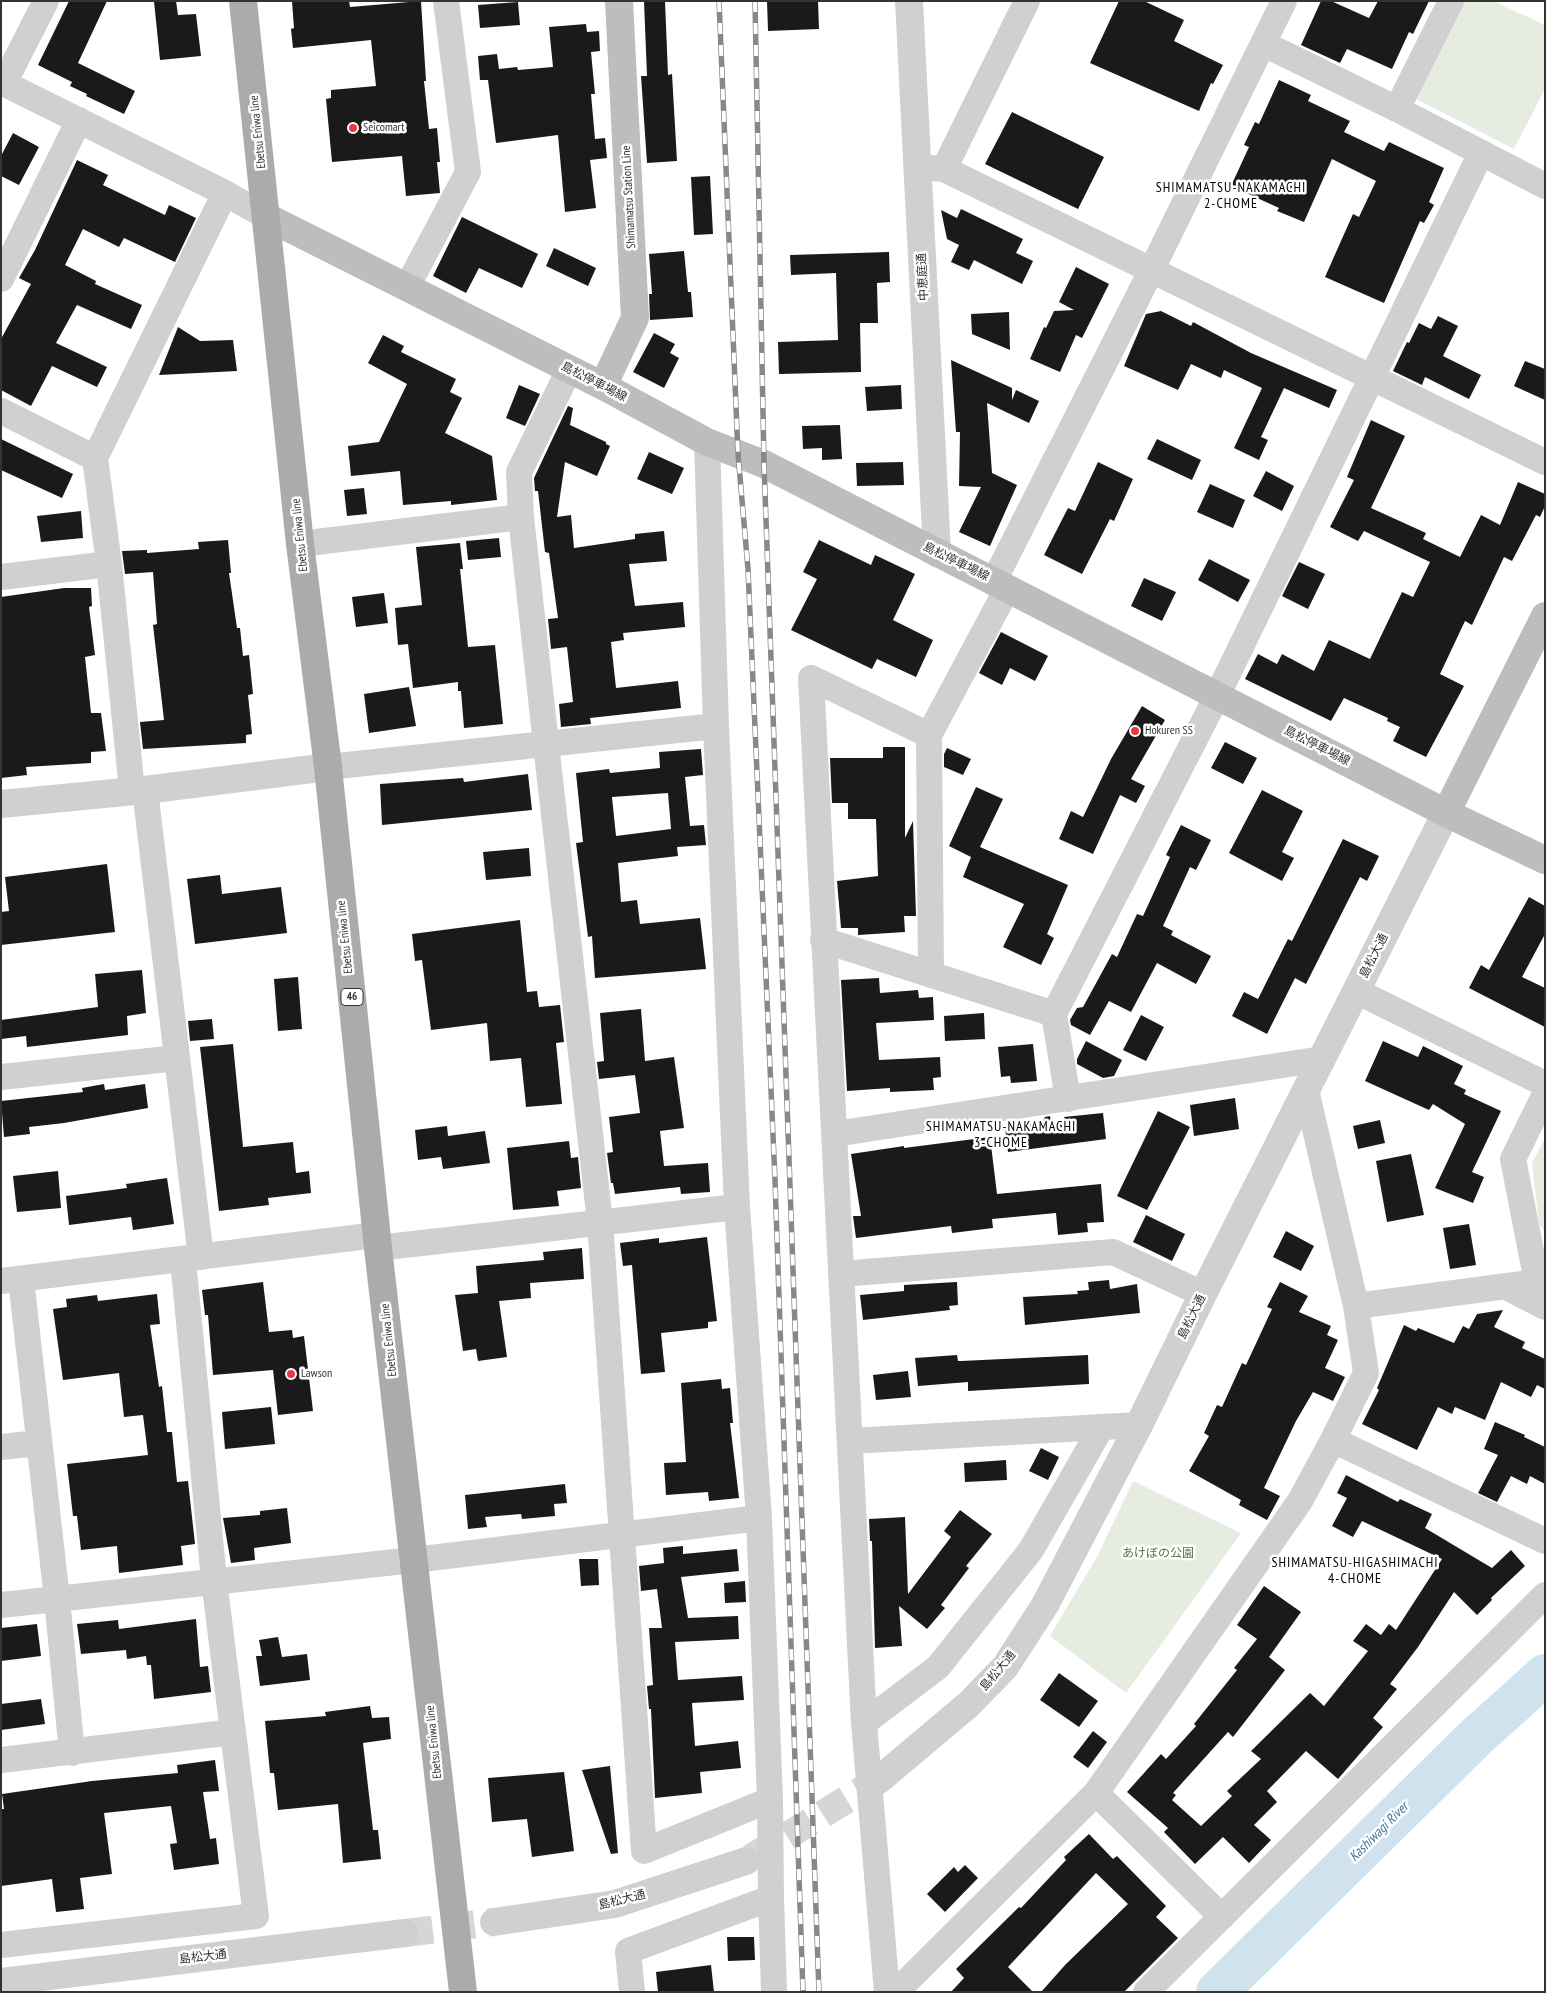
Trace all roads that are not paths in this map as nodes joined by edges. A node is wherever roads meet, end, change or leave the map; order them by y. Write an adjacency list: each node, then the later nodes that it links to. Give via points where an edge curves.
1 (46, 1): 10 (street)
2 (244, 1): 17 (main road, Ebetsu Eniwa line / 46)
3 (446, 1): 20 (street, via 468,172)
4 (619, 1): 23 (main road, Shimamatsu Station Line, via 635,318)
5 (909, 1): 14 (street, 中恵庭通)
6 (1027, 1): 14 (street)
7 (1284, 1): 9 (street)
8 (1451, 1): 11 (street)
9 (1264, 44): 11 (street); 18 (street)
10 (3, 82): 12 (street)
11 (1397, 109): 13 (street)
12 (79, 120): 16 (street); 19 (street)
13 (1481, 153): 15 (street); 22 (street)
14 (931, 168): 18 (street); 30 (street, 中恵庭通)
15 (1542, 176)
16 (225, 193): 17 (street); 26 (street)
17 (267, 217): 20 (main road, 島松停車場線); 29 (main road, Ebetsu Eniwa line / 46)
18 (1151, 271): 22 (street); 33 (street)
19 (1, 279)
20 (407, 287): 21 (main road, 島松停車場線)
21 (569, 370): 23 (main road, 島松停車場線); 28 (street, via 519,472)
22 (1371, 378): 27 (street); 35 (street)
23 (604, 386): 25 (main road, 島松停車場線)
24 (1, 411): 26 (street)
25 (707, 442): 30 (main road, 島松停車場線, via 764,464); 36 (street)
26 (94, 458): 31 (street)
27 (1545, 462)
28 (521, 517): 29 (street); 38 (street)
29 (300, 544): 39 (main road, Ebetsu Eniwa line / 46)
30 (937, 553): 33 (main road, 島松停車場線)
31 (109, 564): 32 (street); 40 (street)
32 (1, 577)
33 (1000, 585): 35 (main road, 島松停車場線); 37 (street)
34 (1545, 616): 42 (main road)
35 (1218, 694): 42 (main road, 島松停車場線); 47 (street)
36 (716, 726): 38 (street); 56 (street)
37 (929, 735): 44 (street, via 811,678); 45 (street)
38 (546, 744): 39 (street); 57 (street)
39 (328, 767): 40 (street); 58 (main road, Ebetsu Eniwa line / 46)
40 (139, 790): 41 (street); 48 (street)
41 (1, 804)
42 (1446, 813): 43 (main road, 島松停車場線); 46 (street, 島松大通)
43 (1545, 860)
44 (823, 940): 45 (street); 55 (street)
45 (931, 975): 47 (street)
46 (1356, 991): 49 (street, 島松大通); 51 (street)
47 (1054, 1014): 54 (street)
48 (177, 1058): 50 (street); 59 (street)
49 (1322, 1059): 52 (street, 島松大通); 54 (street)
50 (1, 1077)
51 (1545, 1084)
52 (1306, 1090): 64 (street, 島松大通); 65 (street)
53 (1545, 1094): 62 (street, via 1513,1159)
54 (1068, 1099): 55 (street)
55 (835, 1134): 60 (street)
56 (737, 1207): 57 (street); 73 (street)
57 (600, 1222): 58 (street); 74 (street)
58 (378, 1242): 59 (street); 76 (main road, Ebetsu Eniwa line / 46)
59 (192, 1259): 61 (street); 77 (street)
60 (841, 1274): 64 (street, via 1113,1252); 70 (street)
61 (11, 1280): 71 (street)
62 (1541, 1281): 63 (street)
63 (1506, 1287): 65 (street); 66 (street)
64 (1203, 1294): 67 (street, 島松大通)
65 (1356, 1306): 69 (street, via 1366,1374)
66 (1545, 1307)
67 (1139, 1425): 68 (street); 85 (street, 島松大通, via 1046,1606 1005,1667 969,1704)
68 (1101, 1428): 70 (street); 81 (street, via 1031,1550 938,1667)
69 (1334, 1440): 75 (street); 86 (street, via 1300,1501)
70 (850, 1441): 81 (street)
71 (38, 1443): 72 (street); 79 (street)
72 (1, 1447)
73 (759, 1518): 74 (street); 87 (street)
74 (623, 1536): 76 (street); 87 (street, via 644,1851)
75 (1545, 1541)
76 (414, 1560): 77 (street); 95 (main road, Ebetsu Eniwa line / 46)
77 (214, 1580): 79 (street); 82 (street)
78 (1545, 1594): 90 (street)
79 (57, 1599): 80 (street); 83 (street)
80 (1, 1605)
81 (864, 1723): 98 (street)
82 (233, 1732): 83 (street); 93 (street, via 256,1916)
83 (72, 1753): 84 (street)
84 (1, 1760)
85 (880, 1780)
86 (1096, 1793): 90 (street); 99 (street)
87 (770, 1800): 89 (street)
88 (746, 1861): 91 (street, 島松大通, via 615,1904)
89 (770, 1898): 96 (street, via 628,1951); 97 (street)
90 (1222, 1917): 100 (street)
91 (494, 1922)
92 (405, 1933): 94 (street, 島松大通)
93 (1, 1945)
94 (1, 1982)
95 (463, 1992)
96 (632, 1992)
97 (774, 1992)
98 (887, 1992)
99 (896, 1992)
100 (1146, 1992)

